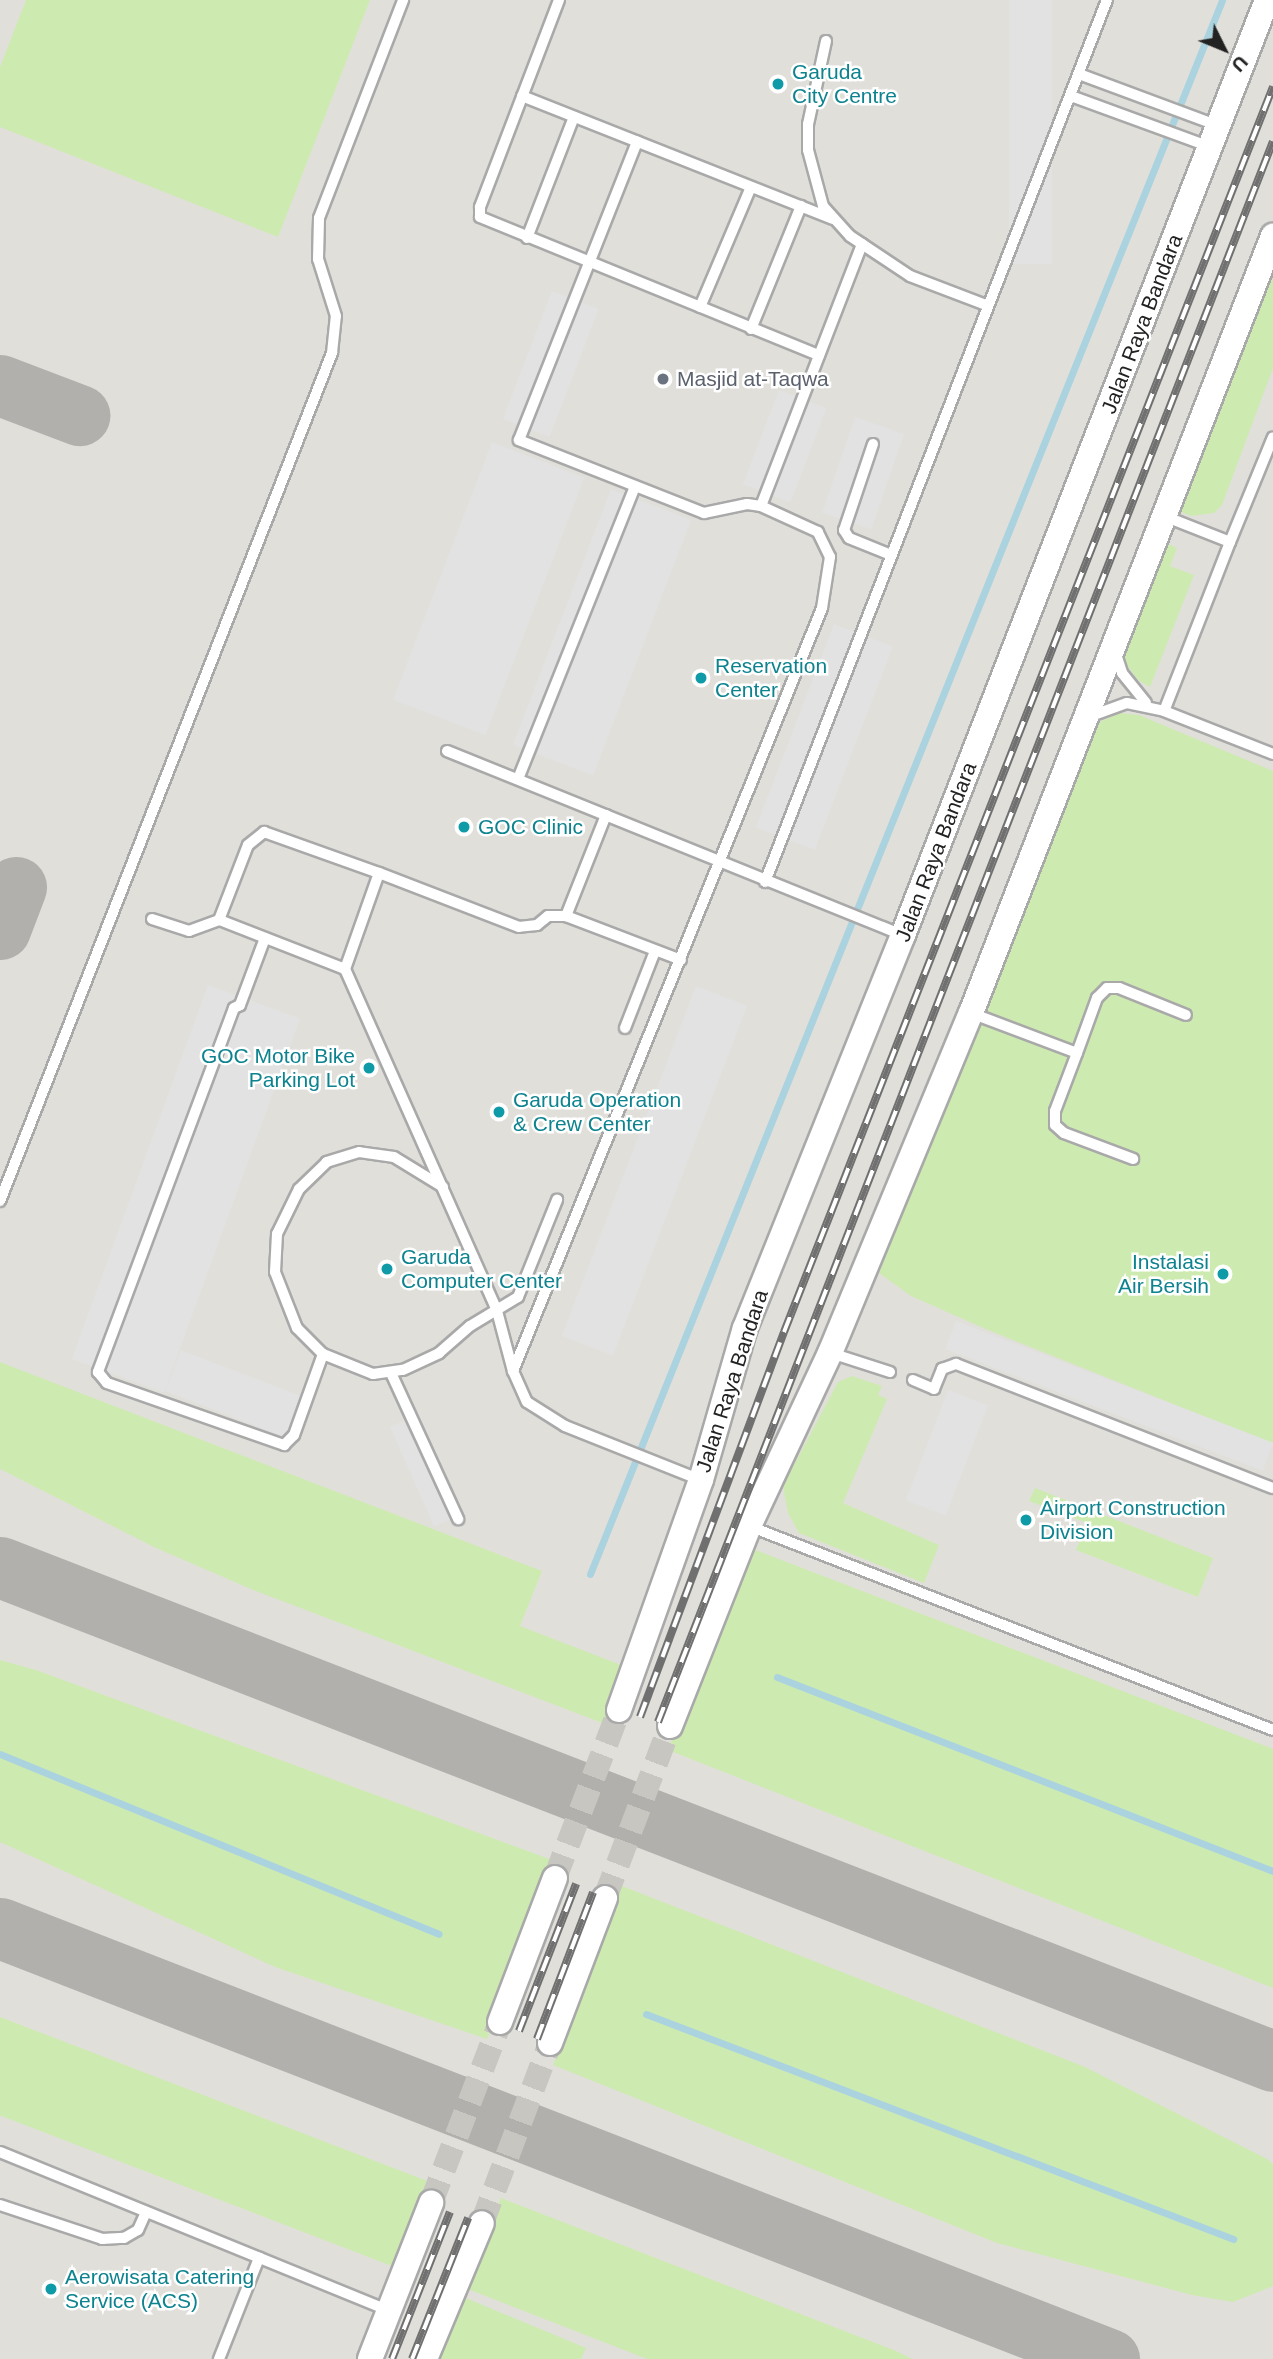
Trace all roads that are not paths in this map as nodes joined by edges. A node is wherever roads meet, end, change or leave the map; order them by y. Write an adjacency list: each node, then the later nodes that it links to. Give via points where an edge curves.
1 (403, 0): 56 (lane, via 319,218 318,259 336,316 332,353)
2 (559, 0): 7 (lane)
3 (1107, 0): 6 (lane)
4 (1267, 0): 10 (street, Jalan Raya Bandara)
5 (826, 41): 14 (lane, via 810,113 808,150 815,185)
6 (1079, 74): 8 (lane); 10 (lane, via 1194,116)
7 (522, 96): 9 (lane); 16 (lane, via 479,212 484,222)
8 (1071, 96): 10 (lane, via 1186,138); 19 (lane)
9 (574, 117): 11 (lane); 16 (lane)
10 (1214, 137): 44 (street, Jalan Raya Bandara)
11 (637, 142): 12 (lane); 18 (lane)
12 (751, 187): 13 (lane); 20 (lane)
13 (801, 206): 14 (lane); 21 (lane)
14 (836, 220): 17 (lane)
15 (1273, 236): 27 (street)
16 (527, 238): 18 (lane)
17 (862, 244): 19 (lane, via 910,276); 22 (lane)
18 (588, 263): 20 (lane); 25 (lane, via 519,440)
19 (986, 305): 29 (lane)
20 (700, 307): 21 (lane)
21 (751, 329): 22 (lane)
22 (819, 355): 26 (lane)
23 (1273, 437): 28 (lane)
24 (873, 444): 29 (lane, via 844,530 849,538)
25 (635, 486): 26 (lane, via 711,514 742,504); 36 (lane)
26 (761, 506): 38 (lane, via 818,532 830,557 821,608)
27 (1163, 515): 28 (lane); 30 (street)
28 (1230, 542): 32 (lane)
29 (891, 555): 40 (lane)
30 (1115, 637): 31 (lane, via 1122,673); 33 (street)
31 (1149, 705): 32 (lane); 33 (lane, via 1127,703 1101,710)
32 (1164, 711): 35 (lane)
33 (1079, 730): 49 (street)
34 (447, 751): 36 (lane)
35 (1273, 754)
36 (518, 779): 37 (lane)
37 (606, 815): 38 (lane); 41 (lane)
38 (720, 860): 40 (lane); 47 (lane)
39 (379, 873): 41 (lane, via 519,927 537,925 548,916); 43 (lane, via 264,832 248,845); 48 (lane)
40 (765, 882): 44 (lane)
41 (566, 916): 46 (lane)
42 (152, 919): 43 (lane, via 195,931)
43 (219, 920): 45 (lane)
44 (904, 935): 64 (street, Jalan Raya Bandara, via 745,1328)
45 (265, 938): 48 (lane); 59 (lane, via 98,1372 107,1382 284,1445 294,1435)
46 (655, 951): 47 (lane); 51 (lane)
47 (681, 960): 60 (lane)
48 (345, 969): 54 (lane)
49 (971, 1013): 52 (lane); 58 (street)
50 (1186, 1015): 52 (lane, via 1107,988 1097,998)
51 (625, 1028)
52 (1077, 1053): 53 (lane, via 1055,1111 1055,1125 1064,1133)
53 (1133, 1160)
54 (443, 1187): 57 (lane); 59 (lane, via 394,1157 359,1152 327,1162 299,1189 277,1234 275,1272 297,1328)
55 (557, 1200): 57 (lane, via 518,1297)
56 (0, 1201)
57 (498, 1311): 60 (lane); 62 (lane, via 470,1326 439,1353)
58 (830, 1353): 61 (lane); 67 (street)
59 (323, 1354): 62 (lane, via 355,1370)
60 (513, 1371): 64 (lane, via 535,1410)
61 (890, 1372)
62 (391, 1373): 66 (lane)
63 (912, 1380): 65 (lane, via 934,1389 942,1369 953,1363)
64 (701, 1480): 68 (street, Jalan Raya Bandara)
65 (1273, 1488)
66 (458, 1519)
67 (749, 1526): 69 (street); 70 (lane)
68 (619, 1710)
69 (670, 1727)
70 (1273, 1730)
71 (555, 1878): 73 (street)
72 (605, 1898): 74 (street)
73 (500, 2022)
74 (550, 2043)
75 (0, 2152): 78 (lane)
76 (431, 2203): 81 (street)
77 (0, 2205): 78 (lane, via 102,2239 124,2238 138,2230)
78 (146, 2212): 80 (lane)
79 (482, 2223): 84 (street)
80 (259, 2258): 81 (lane); 82 (lane)
81 (389, 2311): 83 (street)
82 (219, 2359)
83 (370, 2359)
84 (425, 2359)

